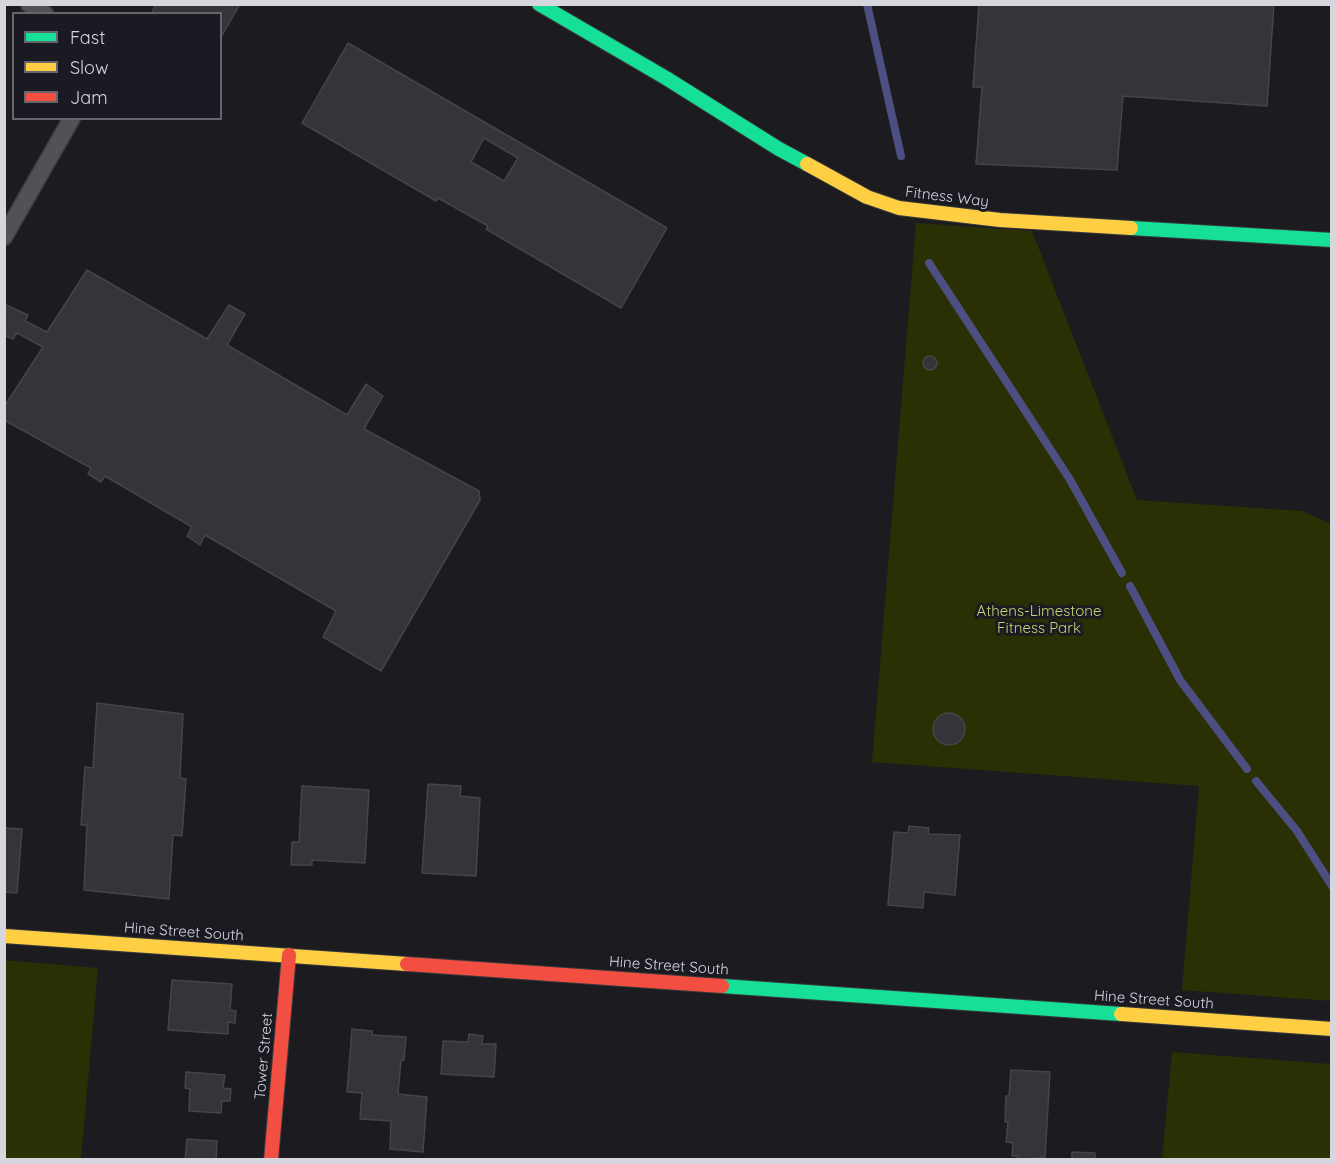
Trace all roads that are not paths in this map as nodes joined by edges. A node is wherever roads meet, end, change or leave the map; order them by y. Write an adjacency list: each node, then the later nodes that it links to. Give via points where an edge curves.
1 (29, 4): 3 (lane)
2 (549, 7): 6 (street, Fitness Way, via 779,149 867,196 899,208 1000,220)
3 (42, 12)
4 (69, 123): 5 (lane)
5 (4, 237)
6 (1332, 240)
7 (4, 936): 8 (street, Hine Street South)
8 (289, 955): 9 (street, Hine Street South); 10 (street, Tower Street)
9 (1332, 1029)
10 (271, 1160)

